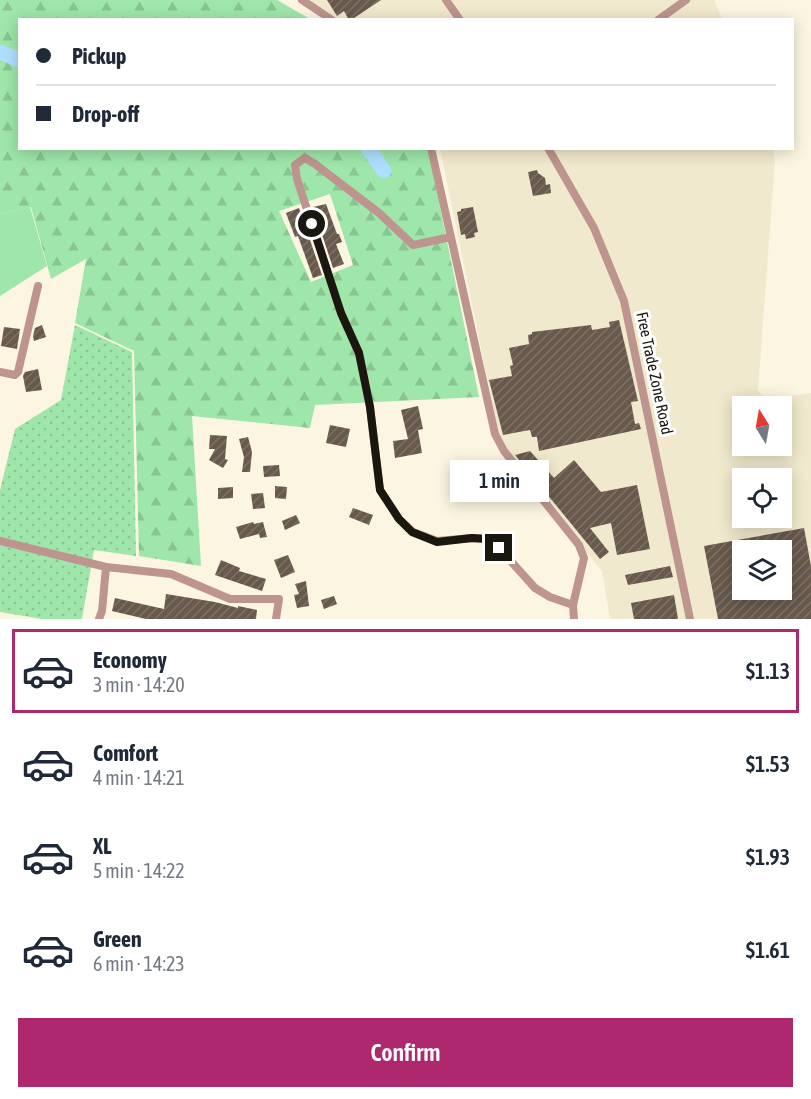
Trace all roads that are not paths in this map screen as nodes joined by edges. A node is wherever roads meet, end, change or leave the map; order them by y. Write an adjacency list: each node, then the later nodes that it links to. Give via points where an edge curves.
1 (302, 0): 4 (street)
2 (446, 0): 5 (street)
3 (686, 0): 6 (street)
4 (329, 18)
5 (459, 18)
6 (661, 18)
7 (431, 150): 9 (street)
8 (549, 150): 18 (street, Free Trade Zone Road, via 594,228 624,300)
9 (451, 237): 14 (street, via 495,434 504,451 579,545 584,558); 14 (street, via 413,245 379,213 315,164 305,158 295,165 341,313 359,353 380,490 412,532 437,542 487,539 535,588)
10 (38, 286): 11 (street, via 18,372)
11 (0, 372)
12 (0, 541): 13 (street)
13 (106, 567): 15 (street); 16 (street, via 171,574 230,599 279,599)
14 (573, 604): 17 (street)
15 (99, 619)
16 (276, 619)
17 (574, 619)
18 (690, 619)

